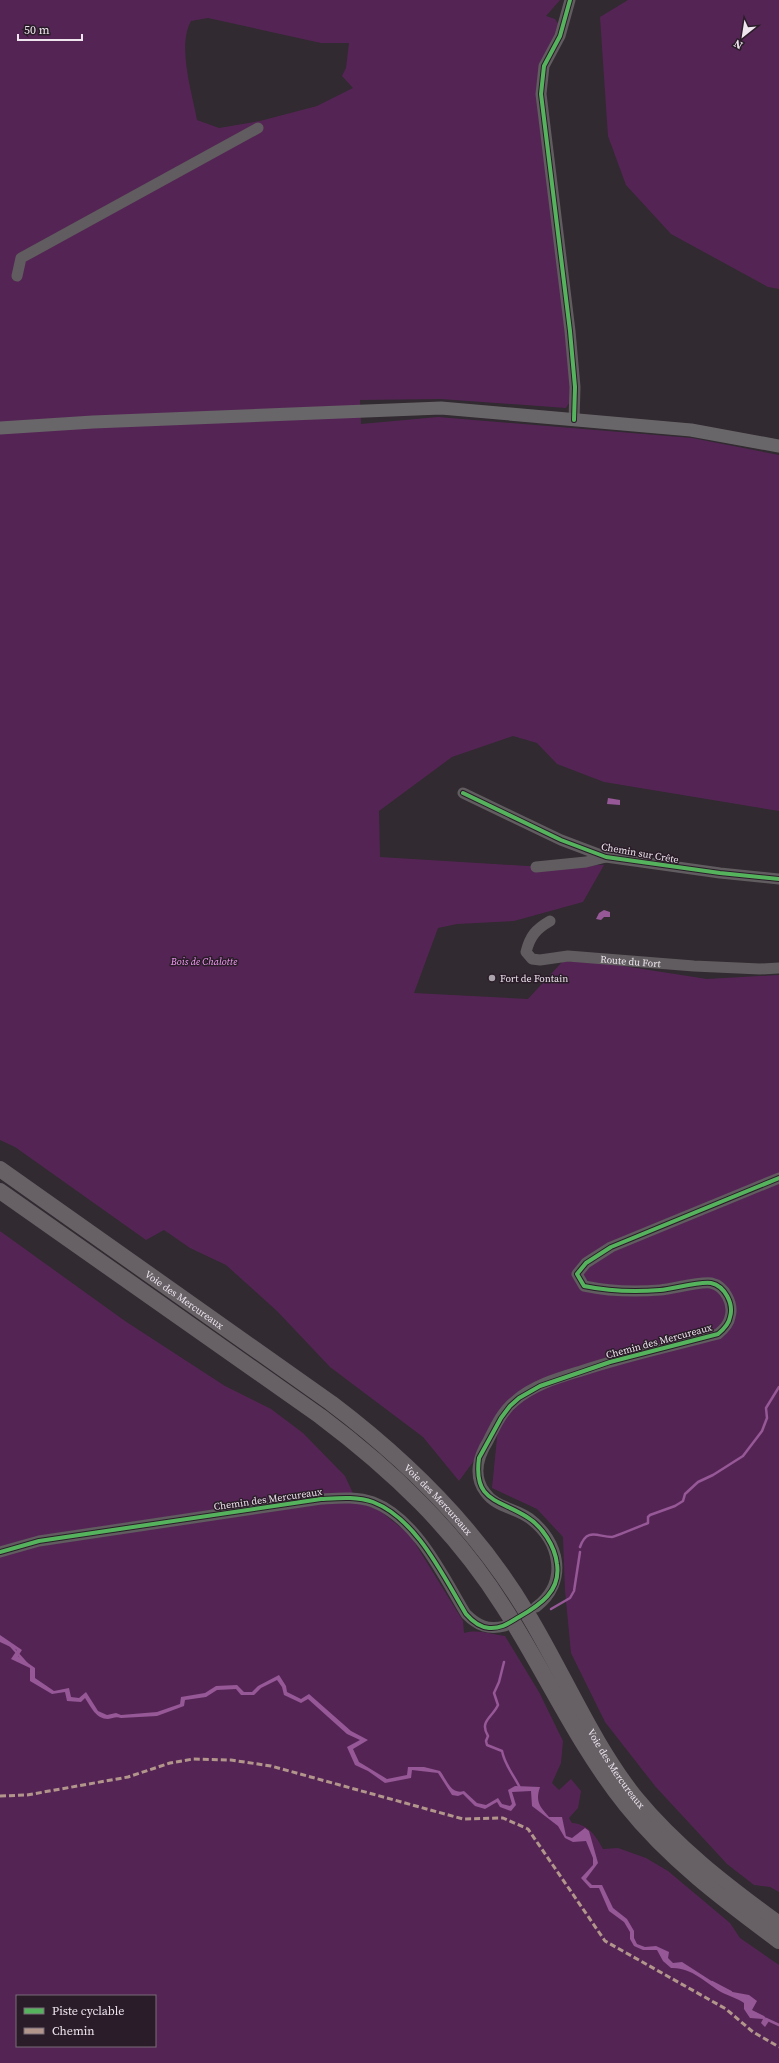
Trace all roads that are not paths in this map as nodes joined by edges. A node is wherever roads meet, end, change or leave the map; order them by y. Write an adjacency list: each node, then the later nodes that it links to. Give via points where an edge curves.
1 (570, 0): 4 (street, via 560,36 544,66 542,94 570,330 575,387)
2 (258, 128): 3 (street, via 21,258)
3 (17, 276)
4 (574, 420): 5 (main road, via 441,408); 6 (main road, via 691,430)
5 (0, 428)
6 (779, 446)
7 (463, 793): 8 (street, Chemin sur Crête, via 561,840)
8 (606, 857): 9 (street, via 586,862); 10 (street, Chemin sur Crête)
9 (536, 867)
10 (779, 879)
11 (550, 921): 12 (street, Route du Fort, via 538,928 529,940 526,952 532,959 600,957 694,966)
12 (779, 968)
13 (0, 1169): 19 (highway, Voie des Mercureaux, via 331,1403 420,1477 457,1516 498,1569 536,1628 598,1742 634,1795 666,1832 698,1862)
14 (779, 1178): 17 (street, Chemin des Mercureaux, via 611,1247 586,1263 577,1274 584,1286 599,1289 660,1290 711,1283 720,1287 727,1295 731,1316 726,1327 718,1334 610,1362 540,1386 514,1402 500,1418 479,1458 479,1477 490,1498 535,1523 542,1530 554,1554 557,1576 554,1588)
15 (0, 1191): 20 (highway, Voie des Mercureaux, via 330,1424 408,1488 444,1526 494,1591 586,1748 635,1816 657,1841 694,1875)
16 (0, 1552): 18 (street, Chemin des Mercureaux, via 39,1540 321,1499 356,1498 385,1508 411,1530 473,1621 487,1628)
17 (536, 1607)
18 (505, 1626)
19 (779, 1924)
20 (779, 1941)

